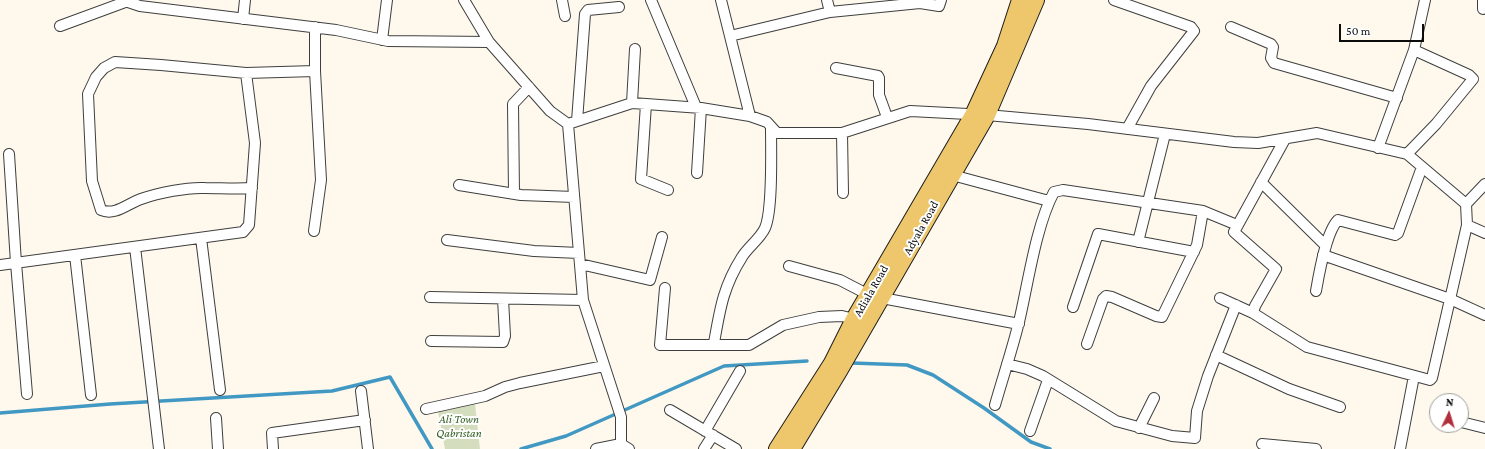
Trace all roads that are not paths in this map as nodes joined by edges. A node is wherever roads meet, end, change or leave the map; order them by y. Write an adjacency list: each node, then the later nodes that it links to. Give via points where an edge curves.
1 (244, 0): 17 (street)
2 (388, 0): 22 (street)
3 (464, 0): 23 (street)
4 (562, 0): 16 (street)
5 (651, 0): 33 (street)
6 (721, 0): 21 (street)
7 (827, 0): 15 (street)
8 (941, 0): 15 (street, via 938,6 920,3)
9 (1020, 0): 34 (main road, Adiala Road)
10 (1036, 0): 34 (main road, Adyala Road)
11 (1114, 0): 39 (street, via 1191,27 1194,31 1151,86)
12 (1425, 0): 25 (street)
13 (123, 1): 17 (street, via 140,6); 18 (street)
14 (619, 7): 37 (street, via 588,10 585,14)
15 (830, 12): 21 (street)
16 (564, 16)
17 (243, 19): 20 (street)
18 (60, 26)
19 (1231, 27): 30 (street, via 1271,44 1271,58 1274,63)
20 (315, 28): 22 (street); 27 (street)
21 (730, 36): 35 (street)
22 (382, 40): 23 (street)
23 (489, 42): 29 (street)
24 (635, 49): 31 (street)
25 (1414, 50): 30 (street); 45 (street, via 1473,79)
26 (836, 68): 36 (street, via 878,76 879,94)
27 (315, 71): 28 (street); 63 (street, via 321,180)
28 (246, 73): 52 (street, via 254,143); 52 (street, via 115,62 104,68 96,77 88,94 92,181 101,210 107,213 140,199 177,192 204,188)
29 (529, 87): 37 (street, via 550,111); 55 (street, via 513,104)
30 (1397, 98): 43 (street)
31 (632, 103): 32 (street); 37 (street)
32 (646, 104): 33 (street); 53 (street, via 641,179)
33 (698, 108): 35 (street); 47 (street)
34 (980, 115): 36 (street, via 910,111); 39 (street); 48 (main road, Adyala Road); 80 (main road, Adiala Road)
35 (750, 116): 38 (street, via 767,122)
36 (887, 117): 40 (street)
37 (572, 123): 56 (street)
38 (771, 127): 40 (street, via 777,133); 93 (street, via 765,228 745,253 729,281 720,304)
39 (1127, 129): 41 (street)
40 (842, 133): 54 (street)
41 (1165, 134): 42 (street, via 1258,143); 58 (street)
42 (1285, 139): 43 (street, via 1317,133); 49 (street)
43 (1378, 148): 45 (street)
44 (9, 154): 74 (street)
45 (1407, 154): 46 (street)
46 (1422, 167): 59 (street); 70 (street, via 1398,233 1395,235 1338,220 1334,224)
47 (697, 173)
48 (952, 174): 57 (street); 80 (main road, Adyala Road)
49 (1261, 182): 62 (street); 70 (street)
50 (1485, 184): 59 (street)
51 (459, 185): 55 (street)
52 (252, 188): 66 (street, via 247,230)
53 (668, 190)
54 (843, 193)
55 (514, 194): 56 (street)
56 (574, 197): 72 (street)
57 (1049, 201): 58 (street, via 1054,192 1063,190); 91 (street)
58 (1147, 203): 60 (street); 68 (street)
59 (1466, 204): 61 (street)
60 (1203, 211): 62 (street); 71 (street, via 1198,245)
61 (1466, 225): 64 (street); 84 (street)
62 (1237, 226): 88 (street, via 1235,233 1276,269)
63 (314, 231)
64 (1485, 233)
65 (662, 237): 75 (street, via 650,280)
66 (201, 238): 69 (street); 101 (street)
67 (447, 240): 72 (street, via 534,251)
68 (1138, 242): 71 (street); 87 (street, via 1098,234)
69 (135, 247): 73 (street); 119 (street)
70 (1325, 251): 79 (street); 84 (street)
71 (1194, 252): 94 (street, via 1162,317 1106,296)
72 (579, 253): 75 (street)
73 (75, 255): 74 (street); 104 (street)
74 (16, 263): 76 (street); 103 (street)
75 (580, 264): 85 (street)
76 (0, 265)
77 (789, 266): 80 (street, via 840,280)
78 (665, 288): 93 (street, via 660,345)
79 (1316, 291)
80 (876, 296): 90 (main road, Adiala Road); 91 (street); 127 (main road, Adyala Road)
81 (430, 297): 83 (street)
82 (1220, 298): 86 (street)
83 (502, 299): 85 (street); 92 (street, via 505,336 503,342)
84 (1450, 299): 89 (street); 99 (street, via 1432,378 1430,380)
85 (583, 300): 97 (street)
86 (1236, 305): 88 (street); 95 (street)
87 (1073, 307)
88 (1253, 312): 99 (street, via 1307,347)
89 (1485, 315)
90 (854, 319): 93 (street, via 842,316 819,317 783,325 749,345); 126 (main road, Adiala Road, via 832,363)
91 (1019, 324): 96 (street)
92 (431, 341)
93 (714, 343)
94 (1087, 344)
95 (1216, 355): 107 (street, via 1289,389); 113 (street, via 1197,411 1195,438 1172,436)
96 (1007, 364): 100 (street, via 1027,369); 106 (street)
97 (604, 366): 108 (street, via 520,383 485,396); 118 (street, via 621,417)
98 (740, 372): 116 (street)
99 (1414, 376): 129 (street)
100 (1048, 380): 113 (street, via 1116,421); 115 (street)
101 (220, 390)
102 (361, 391): 111 (street)
103 (28, 394)
104 (91, 395)
105 (1154, 398): 113 (street)
106 (995, 405)
107 (1340, 407)
108 (426, 409)
109 (670, 410): 116 (street)
110 (216, 418): 120 (street)
111 (364, 420): 121 (street, via 272,433); 122 (street)
112 (1469, 424): 114 (street)
113 (1139, 428)
114 (1485, 428)
115 (1030, 431)
116 (709, 433): 124 (street); 125 (street)
117 (1262, 444): 128 (street)
118 (624, 447): 123 (street)
119 (159, 449)
120 (218, 449)
121 (273, 449)
122 (368, 449)
123 (596, 449)
124 (704, 449)
125 (736, 449)
126 (777, 449)
127 (792, 449)
128 (1316, 449)
129 (1400, 449)

